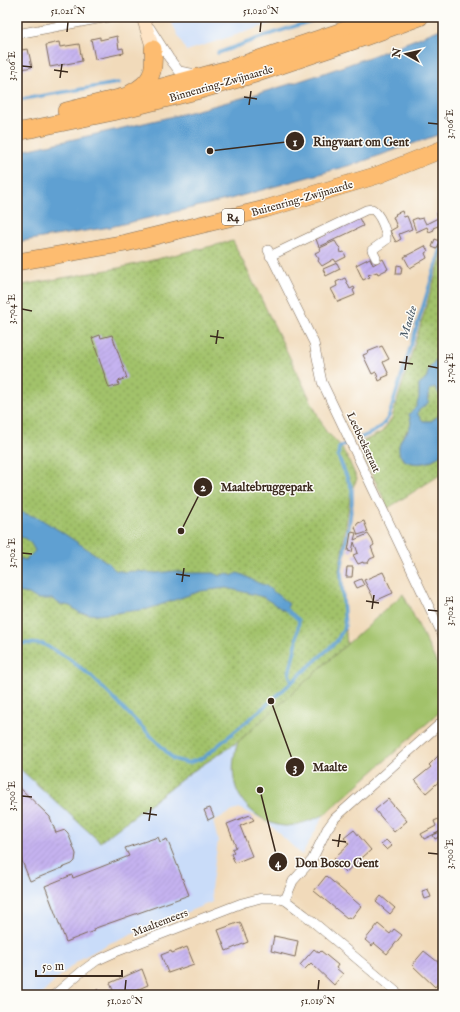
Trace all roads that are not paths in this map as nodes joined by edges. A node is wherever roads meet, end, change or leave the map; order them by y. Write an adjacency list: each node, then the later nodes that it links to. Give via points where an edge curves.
1 (108, 17): 5 (street)
2 (384, 17): 7 (highway)
3 (420, 17): 9 (highway, Binnenring-Zwijnaarde, via 255,74 200,90)
4 (144, 20): 6 (main road)
5 (17, 34)
6 (157, 47): 7 (street, via 179,71); 8 (highway, via 153,72 139,89)
7 (206, 75): 8 (highway)
8 (125, 96): 9 (highway, via 50,115)
9 (24, 131)
10 (443, 150): 12 (highway, Buitenring-Zwijnaarde / R4, via 378,175 265,209 126,243)
11 (376, 258): 13 (street, Leebeekstraat, via 372,250 386,240 386,235 376,211 372,208 269,253 314,343 322,382)
12 (17, 262)
13 (443, 636)
14 (443, 721): 15 (street, via 335,818 327,829 315,857 293,881)
15 (285, 900): 16 (street, Maaltemeers, via 261,898 242,903 118,951 96,961); 17 (street)
16 (54, 995)
17 (400, 995)

